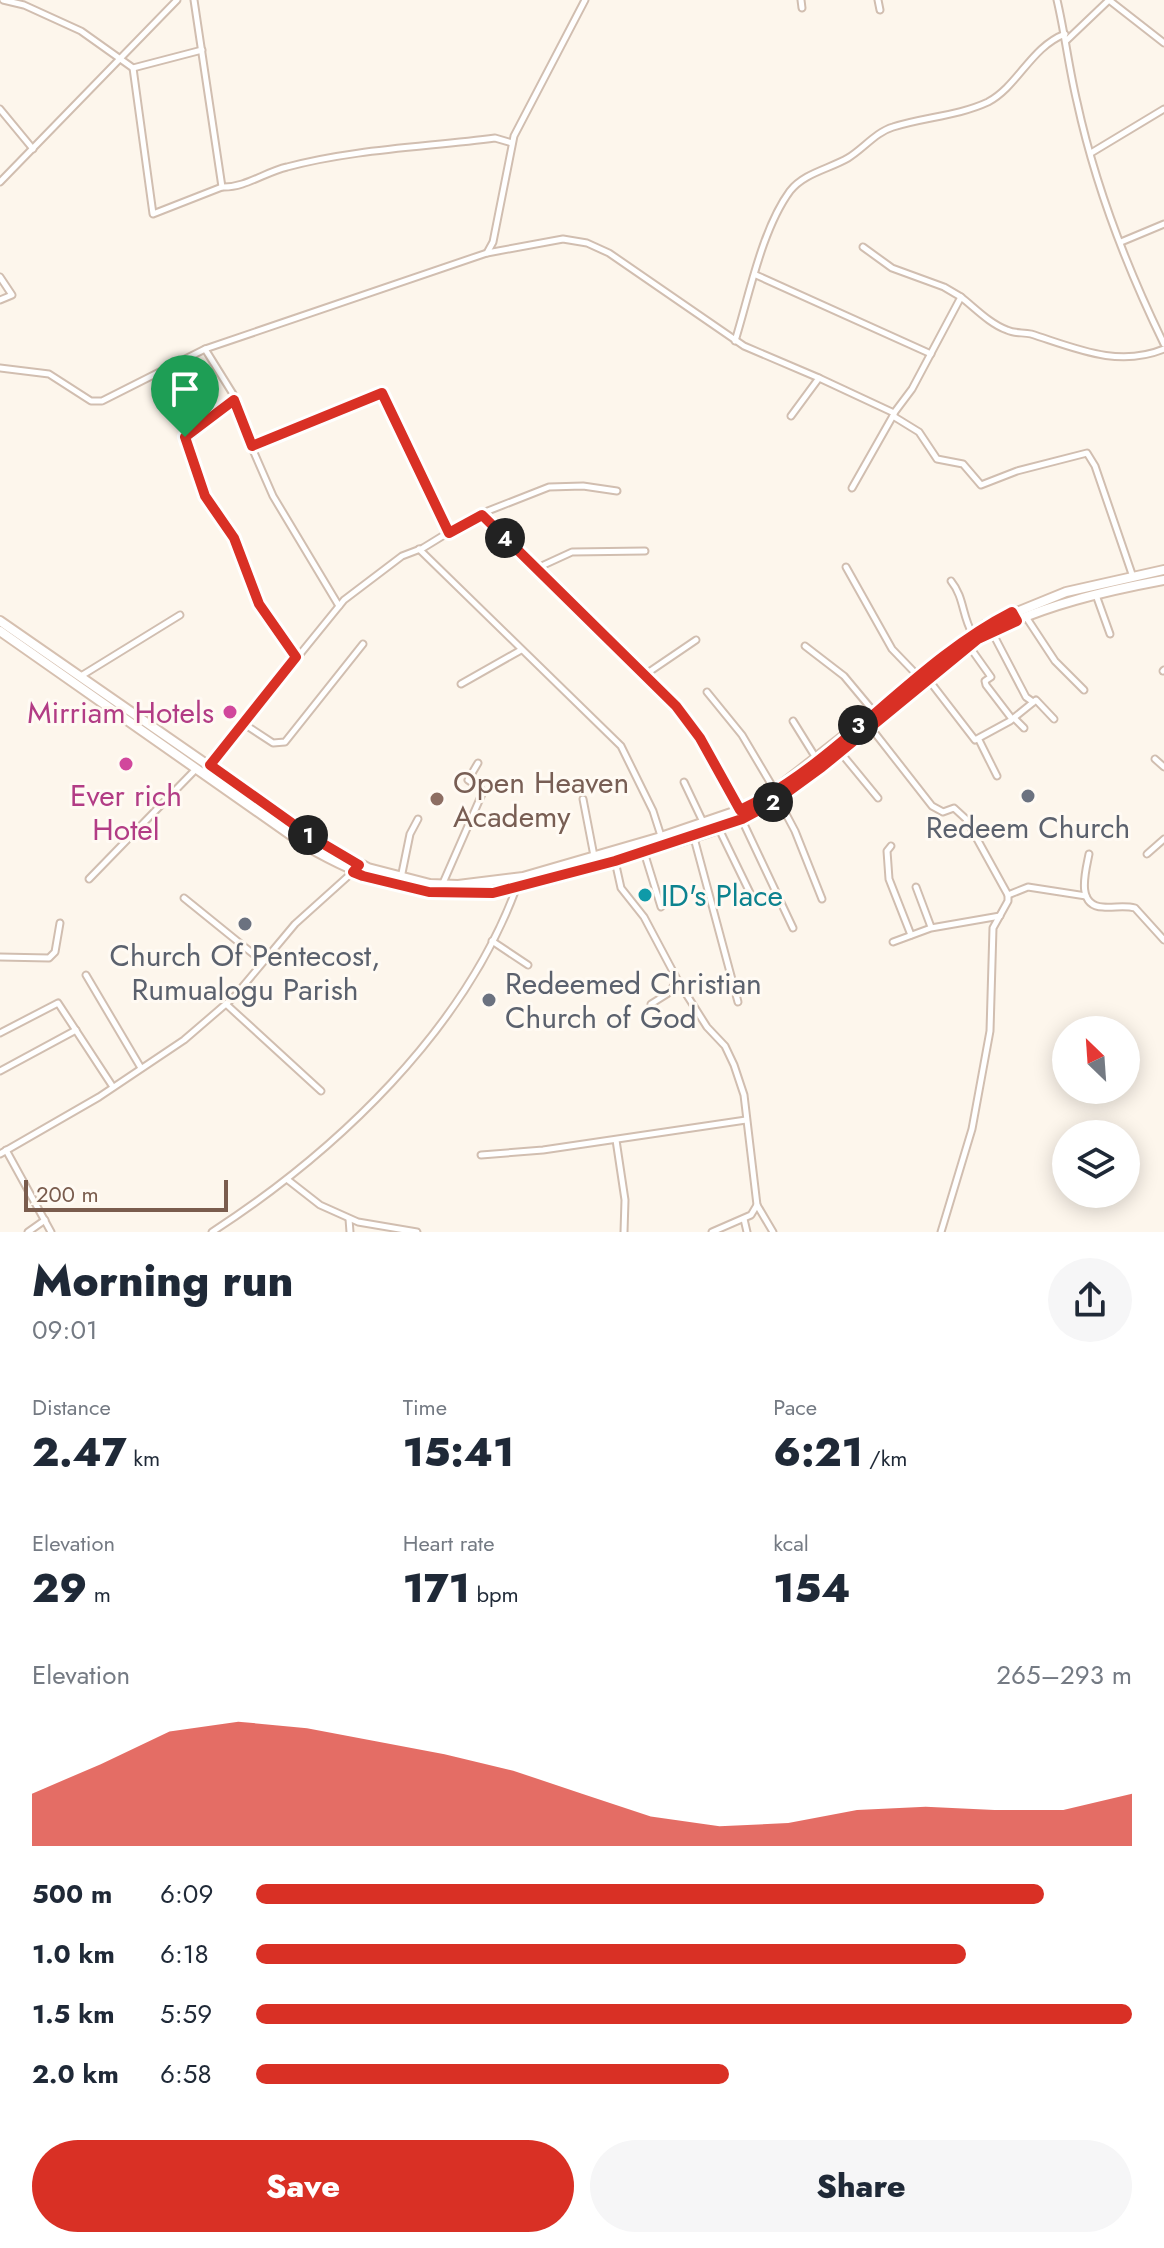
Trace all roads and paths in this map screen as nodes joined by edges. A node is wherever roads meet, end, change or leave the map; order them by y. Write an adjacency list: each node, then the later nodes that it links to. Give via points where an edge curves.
1 (3, 0): 14 (street, via 81,31)
2 (177, 0): 14 (street)
3 (194, 0): 13 (street)
4 (585, 0): 18 (street)
5 (801, 0): 9 (street)
6 (878, 0): 10 (street)
7 (1057, 0): 11 (street)
8 (1109, 0): 11 (street); 12 (street)
9 (802, 8)
10 (880, 10)
11 (1065, 37): 20 (street); 27 (street, via 1053,38 993,99 889,128 852,155 808,175 791,191)
12 (1164, 43)
13 (202, 50): 15 (street); 22 (street)
14 (121, 61): 15 (street); 19 (street)
15 (133, 68): 22 (street, via 153,214)
16 (0, 109): 19 (street)
17 (1164, 109): 20 (street)
18 (512, 143): 22 (street, via 495,138 362,155 286,167); 26 (street)
19 (33, 149): 21 (street)
20 (1091, 153): 24 (street)
21 (0, 182)
22 (222, 187)
23 (1164, 224): 24 (street)
24 (1121, 242): 32 (street)
25 (863, 247): 29 (street, via 892,268)
26 (487, 253): 31 (street, via 563,239 587,243 643,273); 33 (street)
27 (756, 275): 31 (street); 34 (street)
28 (0, 277): 30 (street, via 12,290)
29 (961, 297): 32 (street, via 1005,330 1031,334 1062,348 1134,356); 34 (street)
30 (0, 300)
31 (735, 341): 36 (street)
32 (1164, 346)
33 (205, 349): 35 (street, via 102,401 91,401 49,374); 37 (street)
34 (931, 354): 38 (street)
35 (0, 368)
36 (819, 378): 38 (street); 39 (street)
37 (234, 400): 40 (street); 68 (street, via 185,437 205,496 234,538 259,604)
38 (893, 415): 41 (street); 50 (street, via 919,432 937,459 963,464 981,485 1087,453)
39 (791, 416)
40 (252, 446): 44 (street, via 382,393); 54 (street, via 273,496)
41 (852, 488)
42 (617, 491): 43 (street, via 549,487)
43 (480, 514): 44 (street); 48 (street)
44 (449, 533): 45 (street)
45 (419, 549): 54 (street, via 372,576); 67 (street)
46 (645, 551): 48 (street, via 572,552)
47 (846, 567): 70 (street, via 892,649)
48 (535, 569): 69 (street)
49 (1164, 570): 50 (main road)
50 (1133, 577): 55 (main road, via 1066,592)
51 (1164, 580): 53 (main road)
52 (951, 581): 61 (street, via 960,592 963,617)
53 (1096, 594): 57 (main road); 62 (street)
54 (339, 606): 68 (street)
55 (1012, 612): 57 (street); 61 (main road)
56 (180, 615): 71 (street)
57 (1021, 619): 60 (main road); 74 (street)
58 (0, 621): 71 (main road)
59 (0, 631): 91 (main road)
60 (992, 632): 66 (main road); 76 (street)
61 (972, 633): 70 (main road)
62 (1110, 634)
63 (696, 640): 69 (street)
64 (363, 644): 81 (street, via 285,742 273,743)
65 (805, 646): 77 (street, via 844,676)
66 (969, 646): 72 (main road); 78 (street, via 991,677 986,685)
67 (521, 650): 73 (street); 101 (street, via 621,746)
68 (296, 657): 81 (street)
69 (646, 674): 97 (street, via 700,738)
70 (918, 676): 77 (main road)
71 (80, 677): 89 (main road)
72 (928, 679): 82 (main road); 84 (street, via 967,732)
73 (461, 684)
74 (1084, 690)
75 (707, 692): 94 (street, via 742,735)
76 (1033, 702): 78 (street); 79 (street)
77 (874, 712): 86 (main road)
78 (1013, 718): 83 (street); 84 (street)
79 (1054, 719)
80 (793, 721): 86 (street)
81 (244, 724): 89 (street)
82 (871, 728): 85 (main road); 116 (street, via 932,806 943,812 954,808 966,819)
83 (1024, 728)
84 (979, 740): 92 (street)
85 (841, 752): 94 (main road); 95 (street)
86 (817, 759): 94 (main road)
87 (1155, 759): 90 (street)
88 (478, 763): 113 (street, via 468,780 482,794)
89 (210, 765): 110 (main road)
90 (1164, 767)
91 (197, 769): 110 (main road, via 305,845); 111 (street)
92 (997, 776)
93 (684, 782): 99 (street)
94 (776, 795): 97 (main road); 119 (street)
95 (878, 798)
96 (583, 799): 108 (street)
97 (741, 814): 99 (main road); 100 (main road); 125 (street)
98 (418, 819): 112 (street)
99 (703, 823): 101 (main road)
100 (719, 828): 102 (main road); 120 (street)
101 (661, 837): 108 (main road)
102 (694, 837): 105 (main road); 137 (street)
103 (1164, 839): 107 (street)
104 (891, 846): 128 (street, via 887,874)
105 (644, 852): 109 (main road); 121 (street)
106 (1089, 854): 117 (street)
107 (1147, 854)
108 (594, 856): 113 (main road, via 492,884)
109 (615, 861): 115 (main road); 136 (street, via 621,888 644,917)
110 (356, 869): 112 (main road); 115 (main road, via 429,892); 133 (street, via 295,924)
111 (89, 879)
112 (401, 879): 113 (main road)
113 (442, 884)
114 (916, 887): 126 (street)
115 (516, 889): 130 (street)
116 (1008, 895): 117 (street, via 1024,887); 122 (street)
117 (1086, 896): 127 (street, via 1096,907 1135,908)
118 (184, 898): 133 (street)
119 (822, 899)
120 (754, 901)
121 (661, 907)
122 (1001, 916): 126 (street); 164 (street, via 993,928 990,1031 972,1129)
123 (60, 923): 132 (street, via 49,958)
124 (1164, 924): 127 (street)
125 (793, 928)
126 (931, 928): 128 (street)
127 (1156, 931): 129 (street)
128 (911, 935): 131 (street)
129 (1164, 940)
130 (492, 941): 134 (street); 150 (street, via 442,1026)
131 (893, 942)
132 (0, 957)
133 (263, 962): 138 (street)
134 (528, 965)
135 (86, 975): 142 (street)
136 (678, 981): 139 (street); 146 (street, via 725,1046 744,1095)
137 (738, 1002)
138 (226, 1004): 142 (street); 145 (street)
139 (651, 1004)
140 (76, 1030): 141 (street, via 58,1003); 143 (street); 144 (street)
141 (0, 1033)
142 (141, 1068): 144 (street)
143 (0, 1071)
144 (113, 1087): 148 (street)
145 (321, 1091)
146 (746, 1120): 147 (street); 151 (street)
147 (616, 1140): 149 (street); 160 (street)
148 (3, 1152): 154 (street)
149 (481, 1155)
150 (288, 1180): 152 (street, via 320,1205); 157 (street)
151 (757, 1205): 153 (street); 163 (street)
152 (349, 1218): 158 (street); 159 (street)
153 (744, 1219): 161 (street); 162 (street)
154 (45, 1220): 155 (street); 156 (street)
155 (28, 1232)
156 (51, 1232)
157 (212, 1232)
158 (350, 1232)
159 (417, 1232)
160 (624, 1232)
161 (712, 1232)
162 (747, 1232)
163 (773, 1232)
164 (941, 1232)

